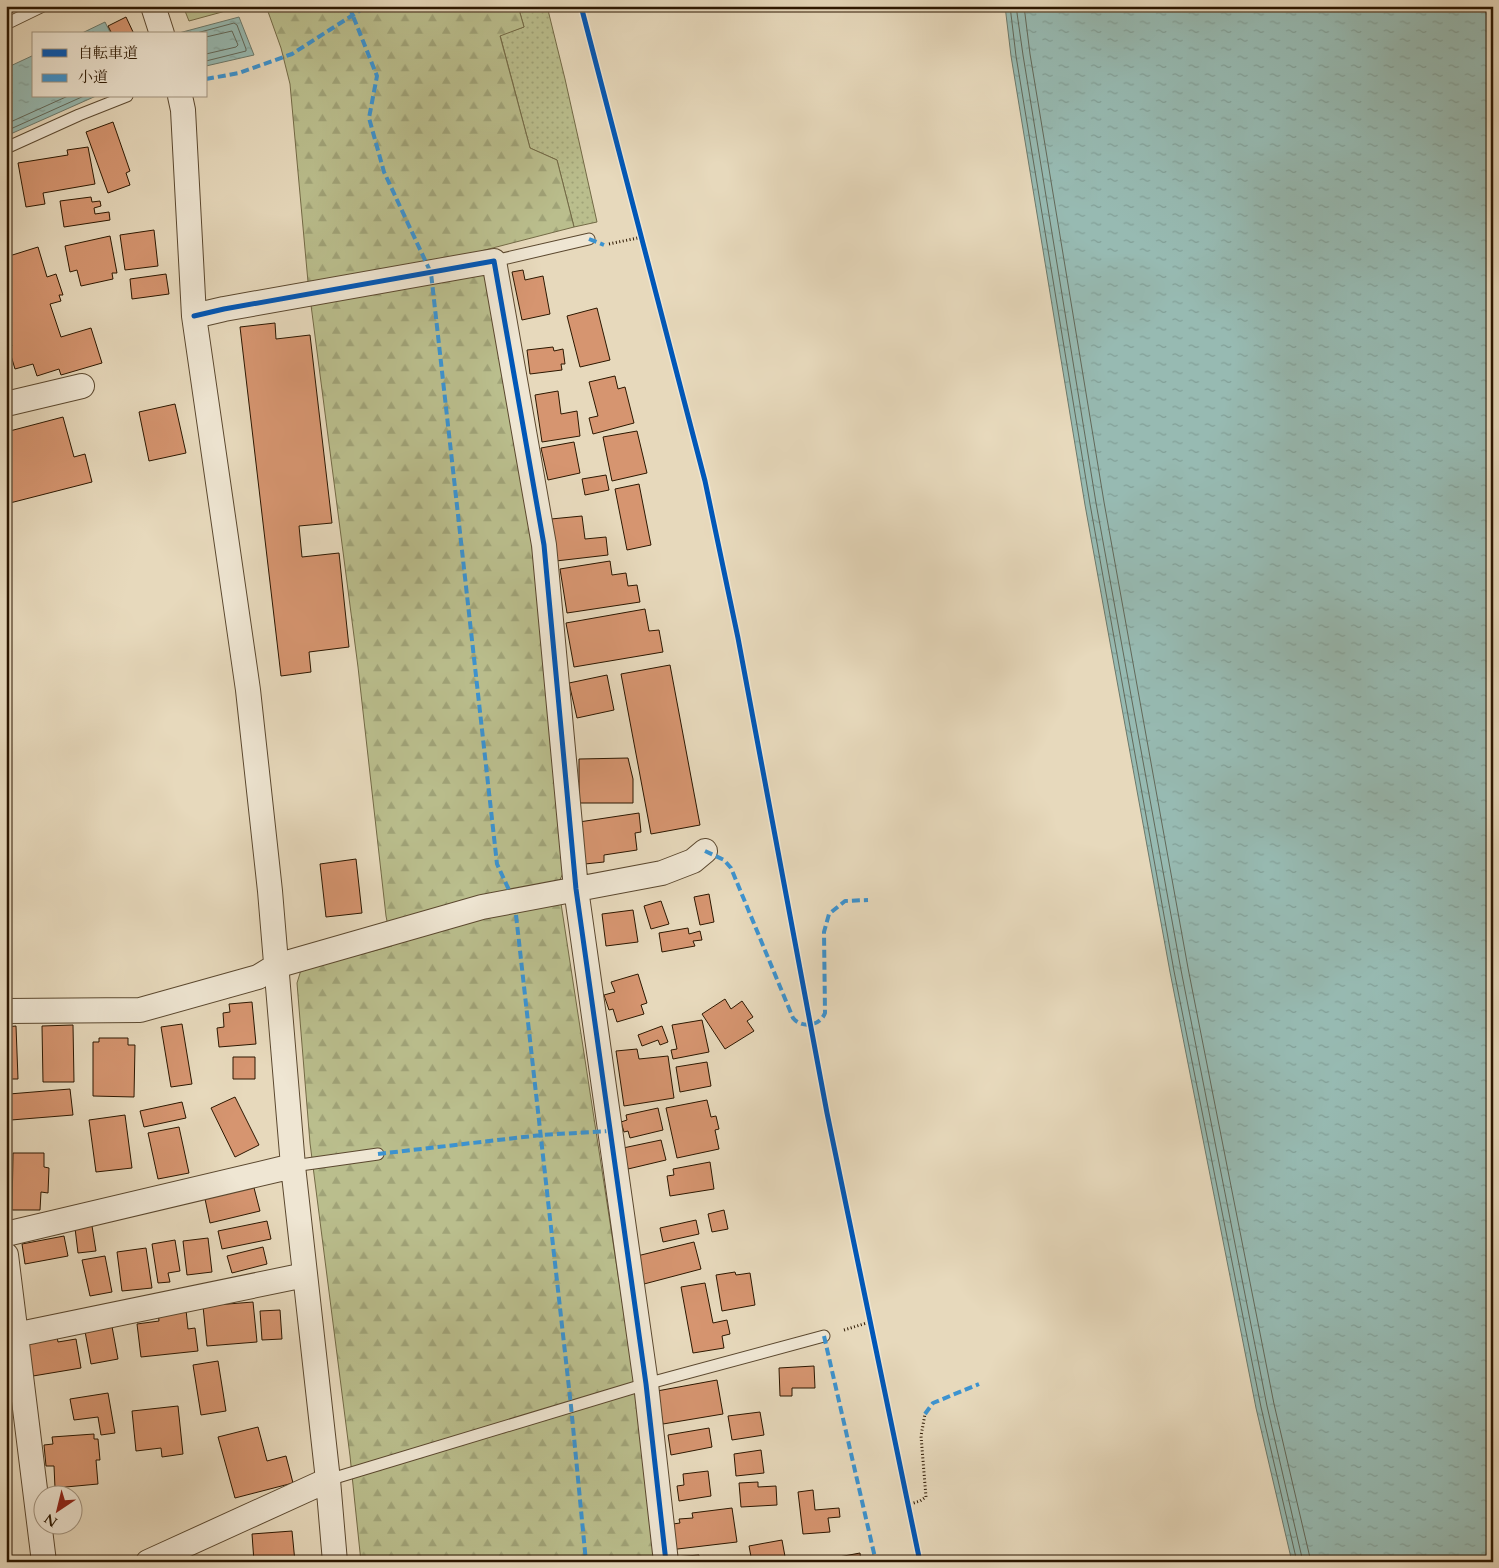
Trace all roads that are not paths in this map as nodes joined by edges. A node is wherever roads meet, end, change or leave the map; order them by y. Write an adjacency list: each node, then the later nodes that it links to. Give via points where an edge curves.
1 (43, 6): 3 (lane)
2 (152, 6): 4 (street)
3 (6, 24)
4 (161, 32)
5 (121, 98): 7 (lane)
6 (180, 98): 10 (street)
7 (6, 148)
8 (589, 239): 9 (lane)
9 (494, 260): 10 (street); 14 (street, via 544,545)
10 (194, 316): 15 (street, via 248,690)
11 (82, 386): 12 (street)
12 (6, 404)
13 (706, 851): 14 (street, via 688,863 662,873)
14 (576, 889): 15 (street, via 482,907); 24 (street)
15 (276, 966): 16 (street, via 258,977 140,1010); 18 (street)
16 (6, 1011)
17 (378, 1154): 18 (lane)
18 (293, 1166): 19 (street); 21 (street)
19 (6, 1234)
20 (6, 1255): 22 (street)
21 (304, 1275): 22 (street); 25 (street)
22 (16, 1334): 26 (street)
23 (824, 1336): 24 (lane)
24 (646, 1384): 25 (lane); 29 (street)
25 (328, 1480): 27 (street); 28 (street)
26 (44, 1562)
27 (148, 1562)
28 (335, 1562)
29 (666, 1562)

